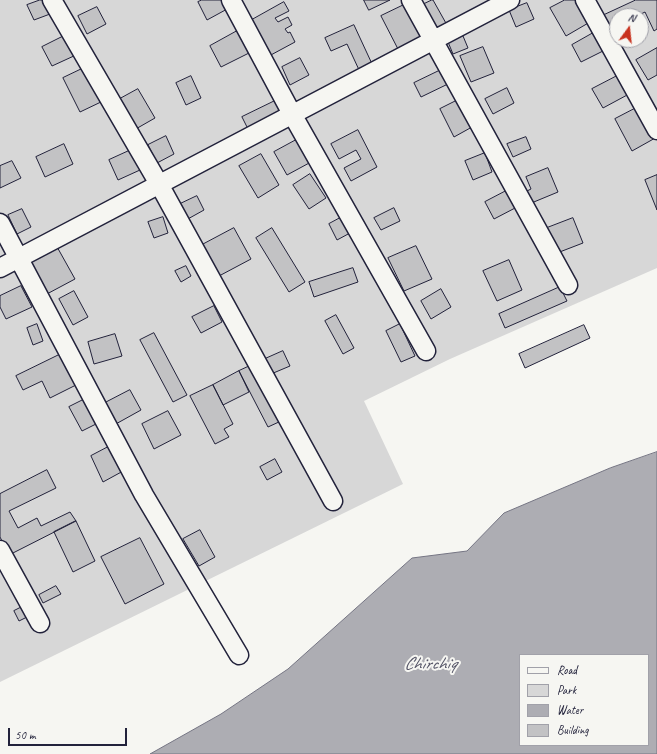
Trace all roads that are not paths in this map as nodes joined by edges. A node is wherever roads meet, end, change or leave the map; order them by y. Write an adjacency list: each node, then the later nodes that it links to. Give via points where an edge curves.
1 (52, 0): 9 (street)
2 (230, 0): 7 (street)
3 (411, 0): 6 (street)
4 (510, 0): 6 (street)
5 (585, 0): 8 (street)
6 (434, 40): 7 (street); 13 (street)
7 (292, 114): 9 (street); 14 (street)
8 (657, 130)
9 (159, 184): 11 (street); 15 (street)
10 (0, 223): 11 (street)
11 (20, 258): 12 (street); 18 (street, via 144,495)
12 (0, 268)
13 (568, 285)
14 (426, 351)
15 (333, 501)
16 (0, 550): 17 (street)
17 (40, 623)
18 (239, 655)

